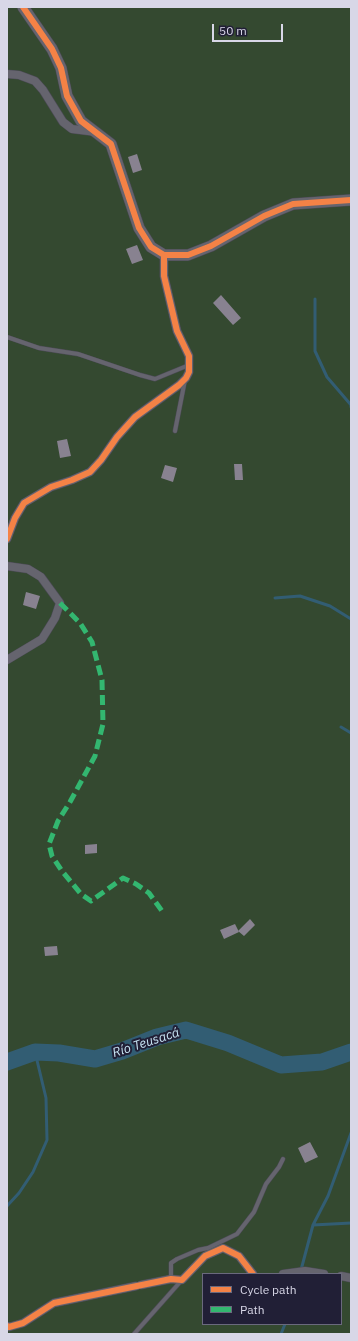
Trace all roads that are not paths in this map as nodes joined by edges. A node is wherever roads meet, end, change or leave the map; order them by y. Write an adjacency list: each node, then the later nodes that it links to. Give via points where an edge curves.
1 (23, 7): 3 (street, via 52,50 61,68 67,96 81,121)
2 (7, 74): 3 (street, via 20,75 35,81 63,122 72,129)
3 (96, 132): 5 (street, via 111,144 139,228 151,247)
4 (351, 200): 5 (street, via 293,204 264,216 211,246 188,254)
5 (164, 255): 7 (street, via 164,276 177,331 189,356)
6 (7, 337): 7 (lane, via 39,348 78,354 156,379)
7 (189, 365): 8 (street)
8 (186, 378): 9 (lane); 10 (street, via 136,417 90,472 51,487 24,503 14,518)
9 (175, 431)
10 (7, 539)
11 (7, 566): 12 (street, via 28,569 41,577 60,603 55,618 42,640)
12 (7, 660)
13 (283, 1159): 17 (lane, via 266,1184 254,1212 237,1234 171,1263)
14 (252, 1273): 18 (street, via 239,1256 222,1248 206,1256)
15 (290, 1273): 16 (street)
16 (318, 1273)
17 (171, 1279): 18 (street); 19 (street, via 54,1303 23,1323)
18 (182, 1280): 20 (lane)
19 (7, 1326)
20 (134, 1334)

